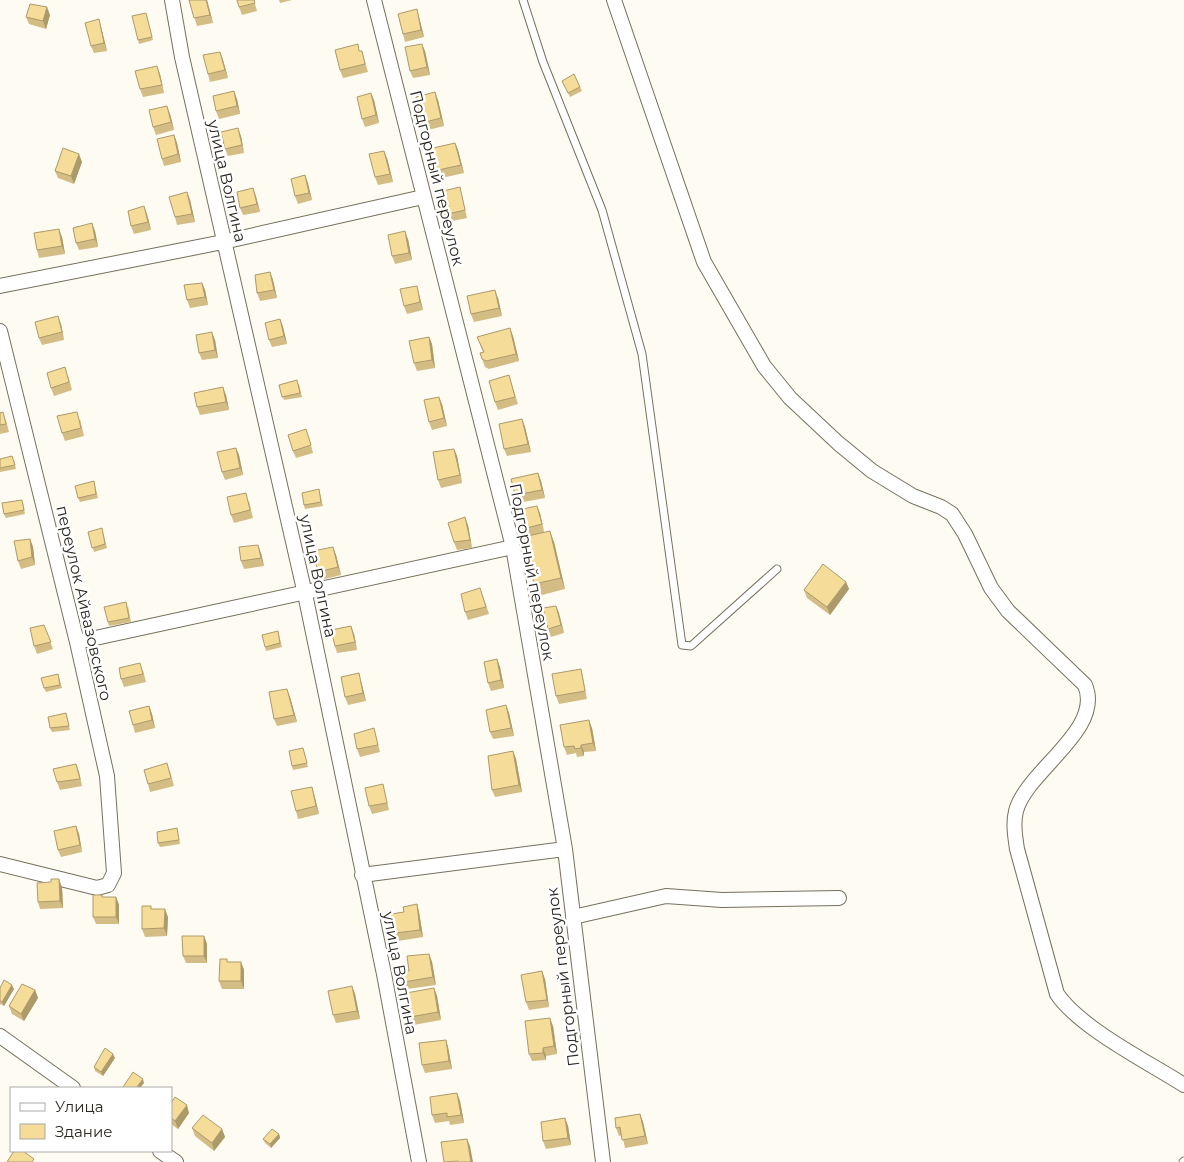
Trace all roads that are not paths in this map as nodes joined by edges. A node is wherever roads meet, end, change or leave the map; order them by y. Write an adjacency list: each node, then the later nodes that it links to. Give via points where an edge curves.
1 (172, 0): 6 (street, улица Волгина)
2 (374, 0): 5 (street, Подгорный переулок)
3 (523, 0): 10 (lane, via 543,62 602,210 642,354 682,645 691,646)
4 (614, 0): 19 (street, via 704,262 764,366 790,398 872,471 913,496 952,514 963,528 991,588 1008,611 1085,685 1089,704 1083,719 1016,810 1017,849 1057,994 1066,1007)
5 (423, 197): 6 (street); 9 (street, Подгорный переулок)
6 (223, 242): 7 (street); 11 (street, улица Волгина)
7 (0, 286)
8 (0, 331): 12 (street, переулок Айвазовского)
9 (513, 547): 11 (street); 13 (street, Подгорный переулок)
10 (778, 568)
11 (305, 594): 12 (street); 15 (street, улица Волгина)
12 (76, 642): 14 (street, переулок Айвазовского, via 106,776 114,873 108,885 97,888)
13 (565, 850): 15 (street); 17 (street, Подгорный переулок)
14 (0, 864)
15 (362, 875): 23 (street, улица Волгина)
16 (839, 898): 17 (street, via 722,900 666,896)
17 (573, 917): 24 (street, Подгорный переулок)
18 (0, 1036): 20 (street)
19 (1184, 1085)
20 (72, 1087)
21 (161, 1152): 22 (street)
22 (176, 1162)
23 (419, 1162)
24 (603, 1162)

